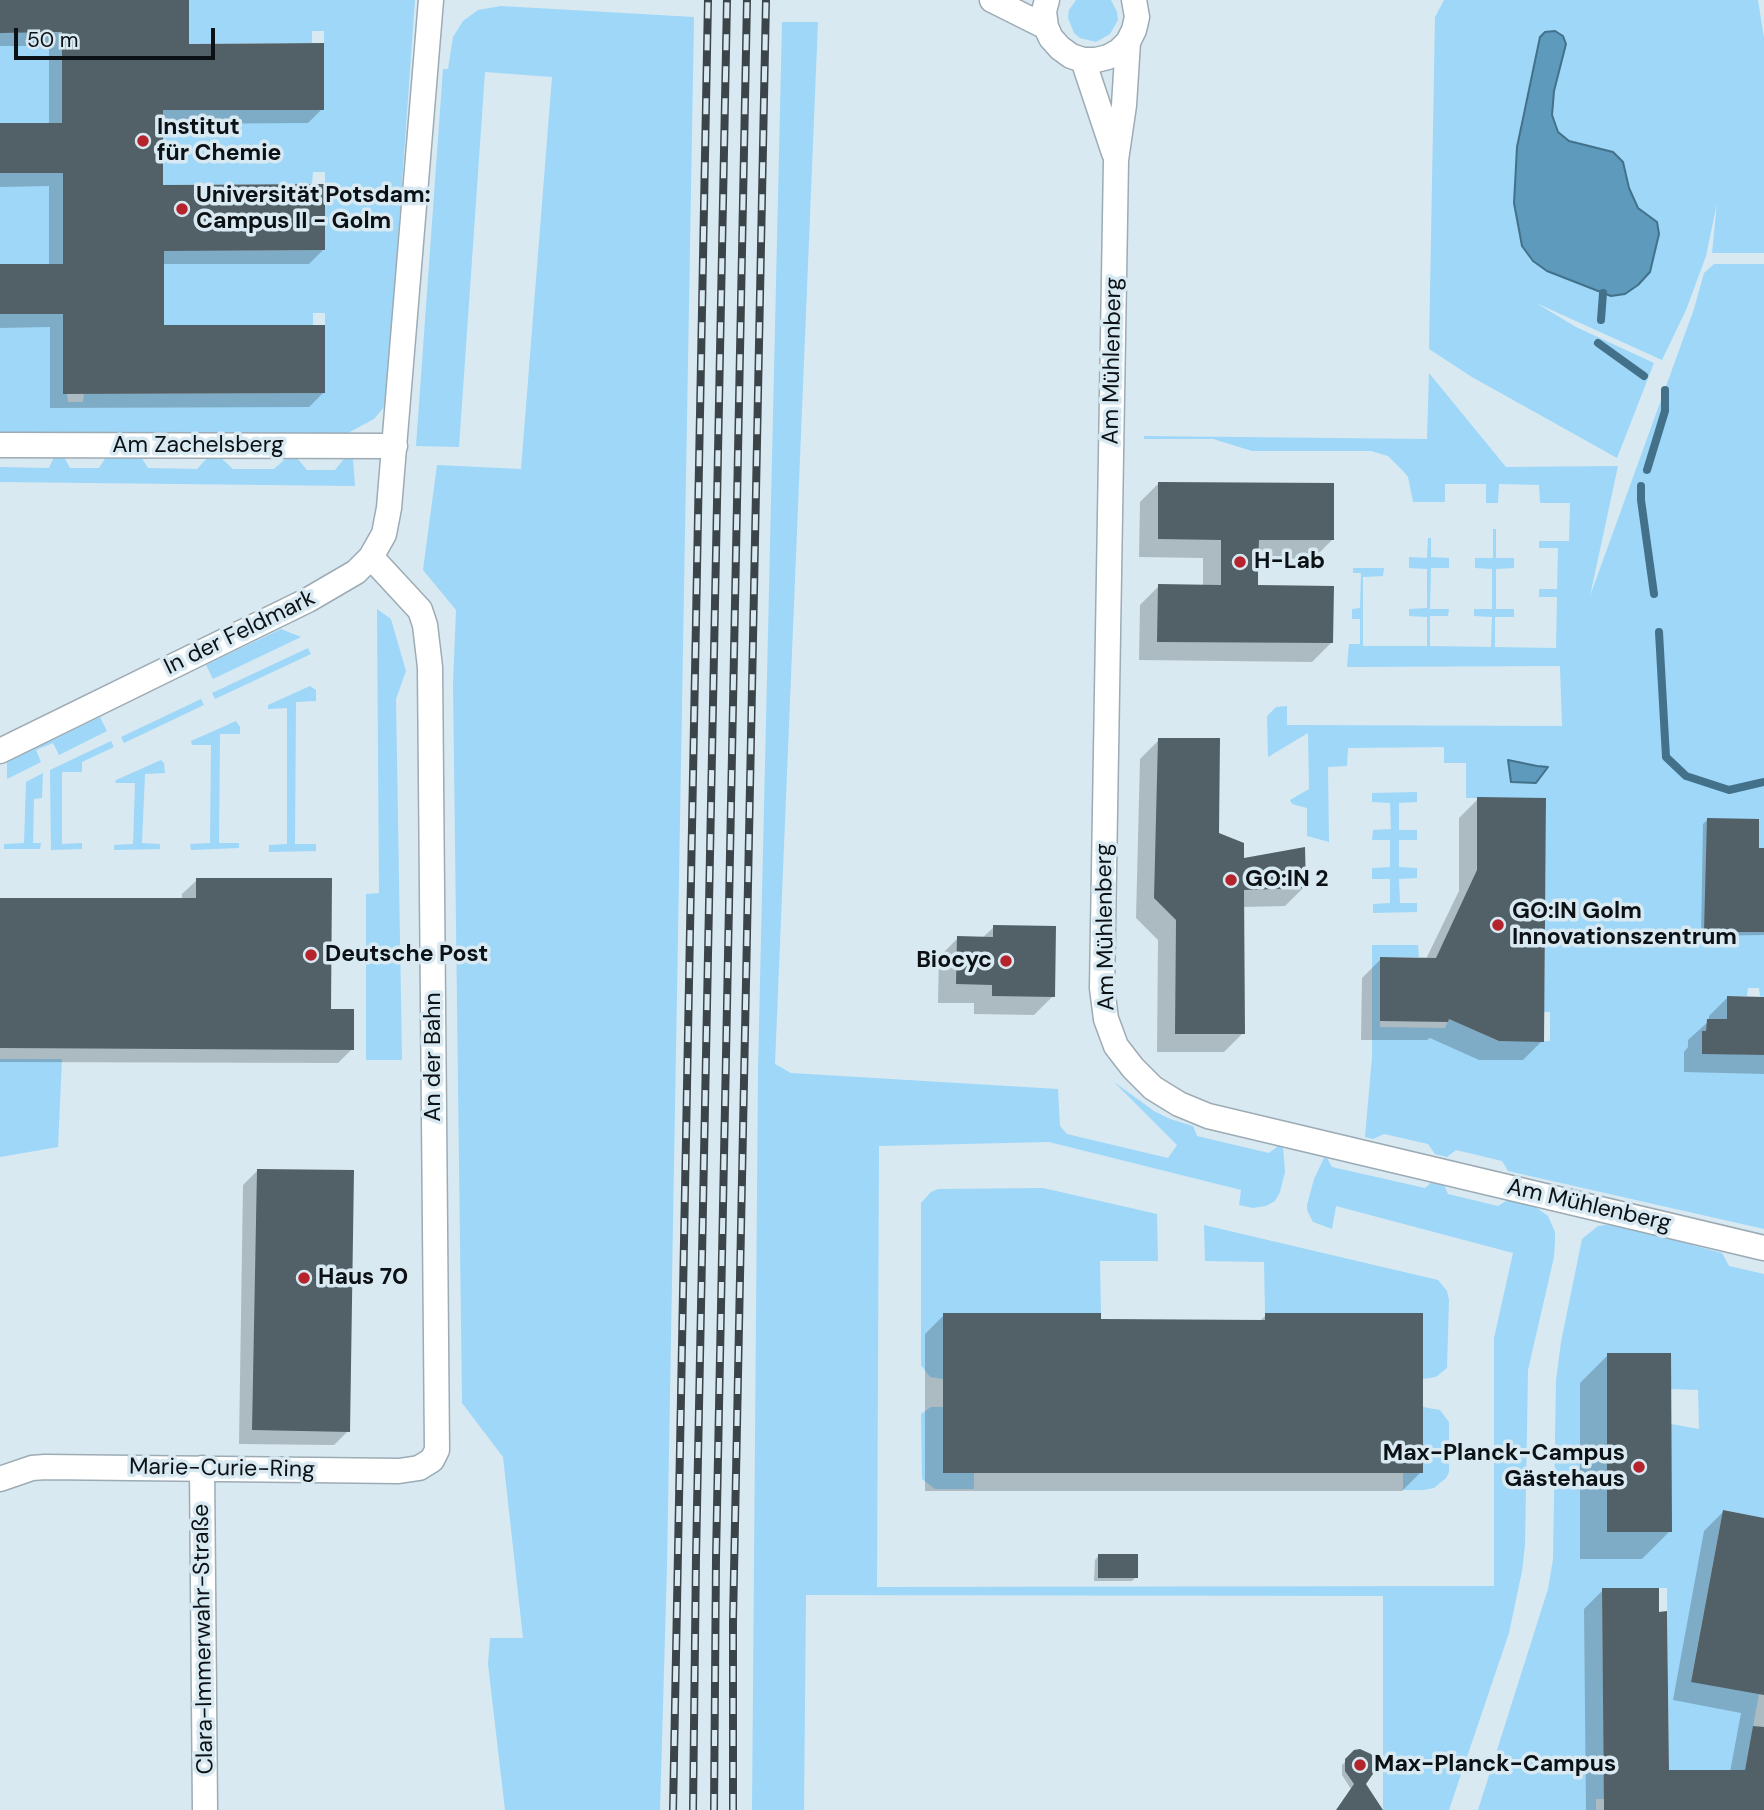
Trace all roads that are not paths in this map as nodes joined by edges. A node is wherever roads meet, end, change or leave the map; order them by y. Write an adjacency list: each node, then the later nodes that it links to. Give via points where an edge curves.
1 (431, 0): 10 (street, In der Feldmark)
2 (992, 0): 5 (street)
3 (1047, 0): 5 (street)
4 (1134, 0): 6 (street, Am Mühlenberg, via 1137,17)
5 (1046, 27): 7 (street, via 1060,48)
6 (1128, 42): 7 (street, via 1108,57); 8 (street, Am Mühlenberg)
7 (1083, 60): 8 (street, Am Mühlenberg)
8 (1116, 160): 13 (street, Am Mühlenberg, via 1102,988 1116,1046 1153,1088 1208,1116)
9 (0, 446): 10 (street, Am Zachelsberg)
10 (395, 446): 11 (street, In der Feldmark, via 384,534)
11 (371, 557): 12 (street, In der Feldmark, via 356,572 308,600); 14 (street, An der Bahn, via 420,610 430,667)
12 (0, 751)
13 (1764, 1248)
14 (437, 1450): 15 (street, Marie-Curie-Ring, via 432,1460 419,1468 399,1471)
15 (202, 1468): 16 (street, Marie-Curie-Ring, via 45,1467); 17 (street, Clara-Immerwahr-Straße)
16 (0, 1479)
17 (205, 1810)

